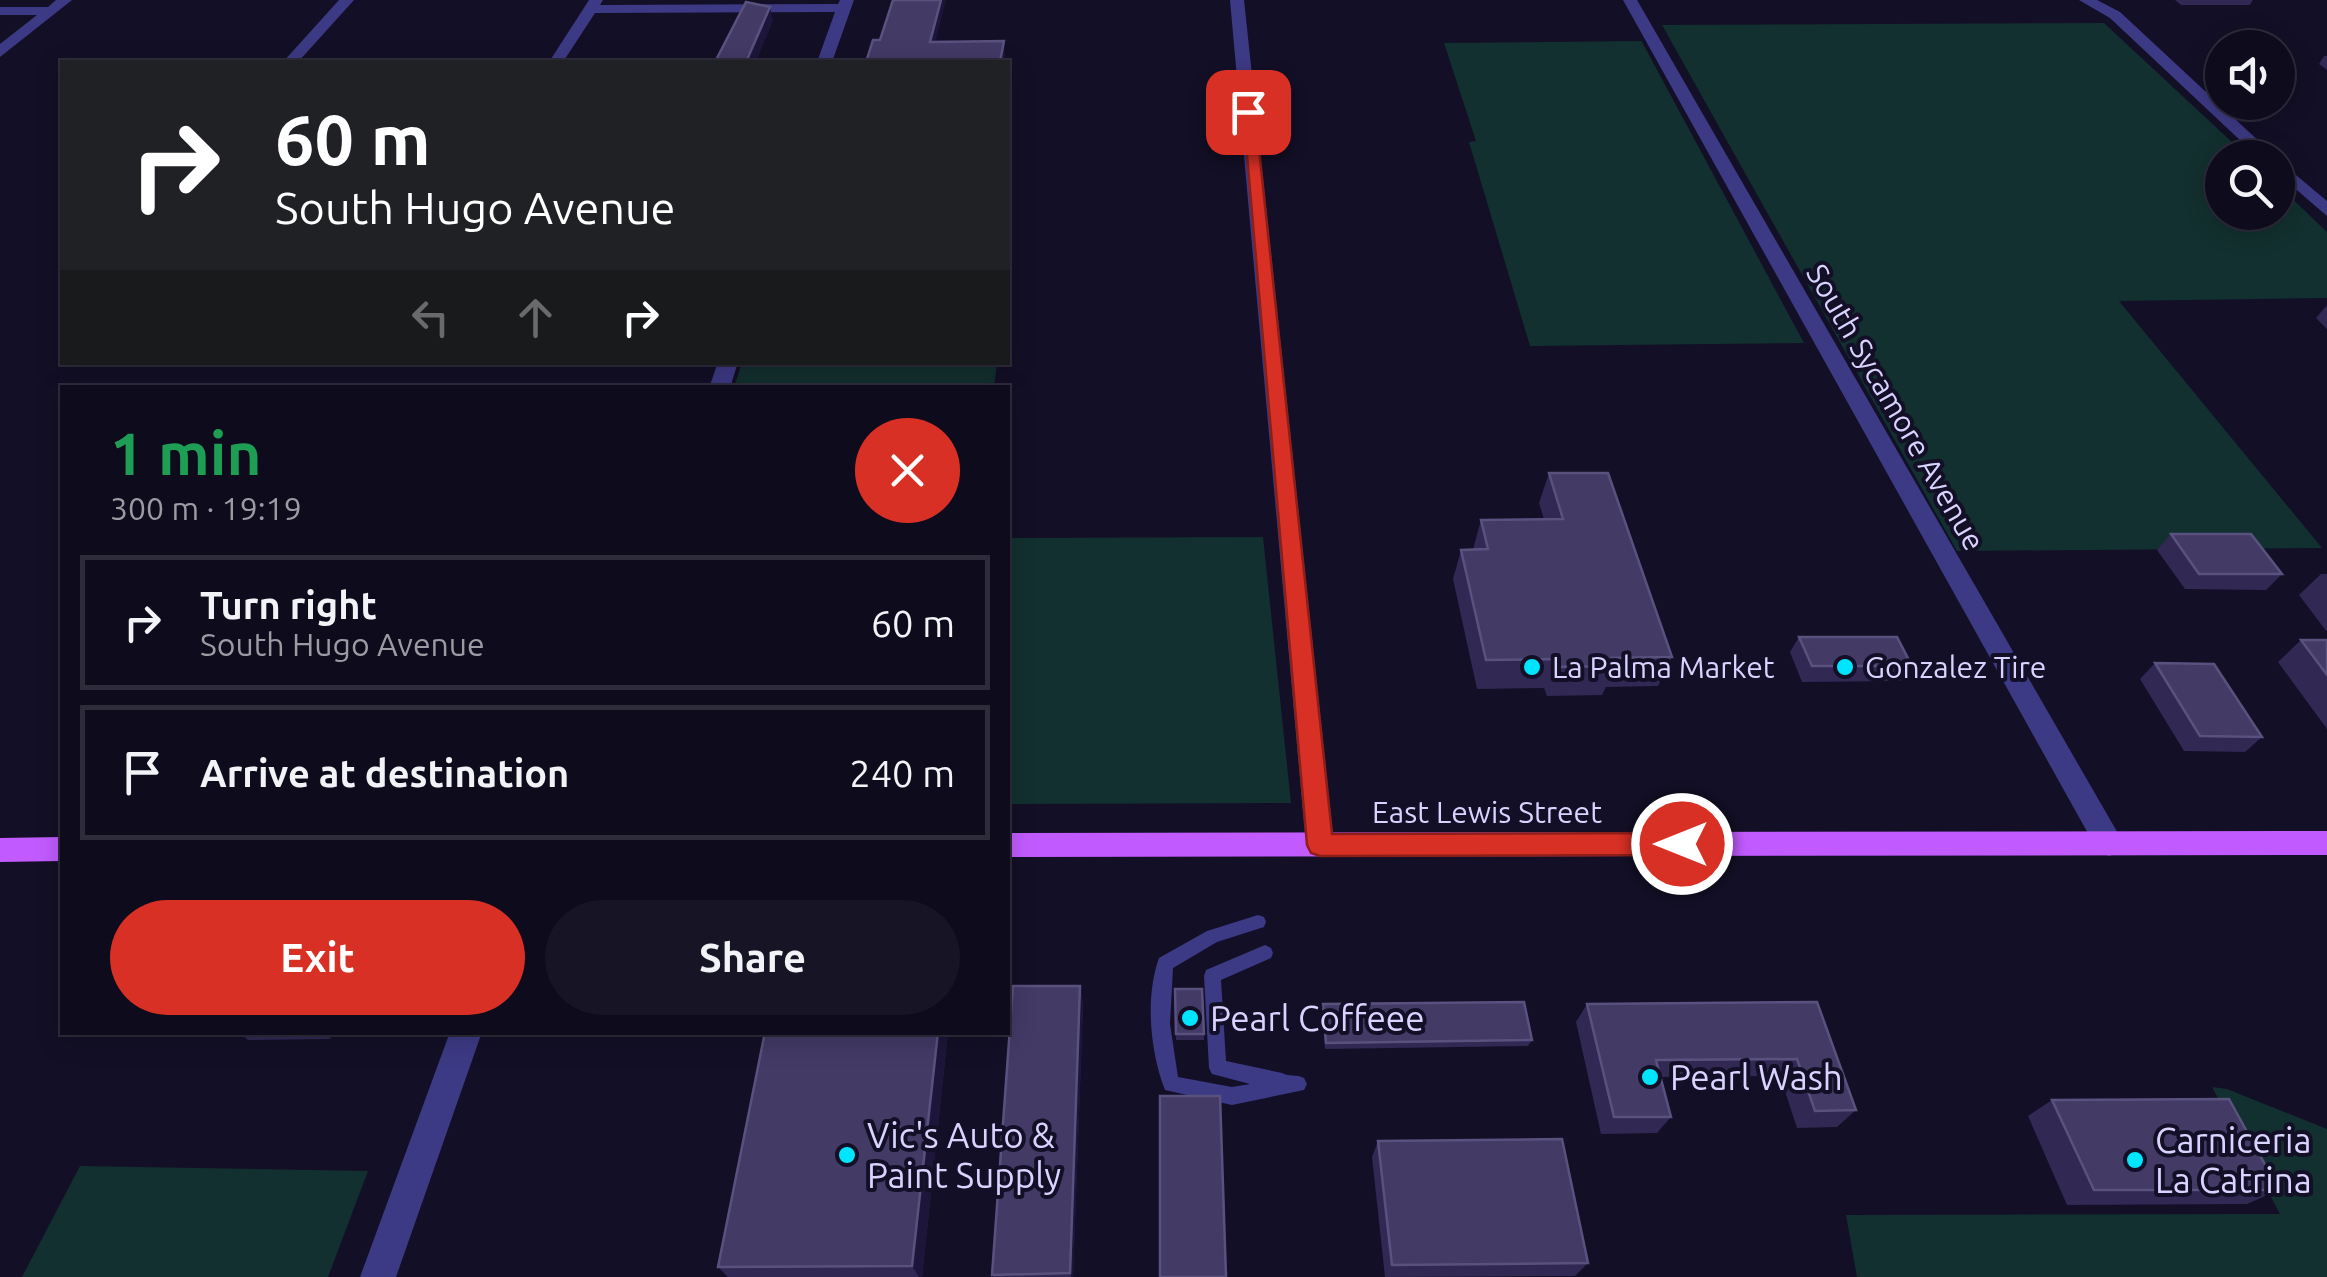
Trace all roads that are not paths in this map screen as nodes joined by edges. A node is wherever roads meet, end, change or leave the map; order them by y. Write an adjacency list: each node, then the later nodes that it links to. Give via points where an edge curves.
1 (65, 0): 9 (street)
2 (347, 0): 11 (street)
3 (1236, 0): 19 (street)
4 (1630, 0): 17 (street, South Sycamore Avenue)
5 (2086, 0): 14 (street, via 2115,15)
6 (593, 4): 7 (street); 12 (street)
7 (845, 4): 13 (street)
8 (0, 11): 9 (street)
9 (51, 11): 10 (street)
10 (0, 52)
11 (292, 60)
12 (557, 60)
13 (826, 60)
14 (2250, 140)
15 (2295, 182): 16 (street)
16 (2327, 211)
17 (2109, 844): 18 (main road, East Lewis Street); 19 (main road, East Lewis Street)
18 (2327, 844)
19 (1320, 845): 20 (main road, East Lewis Street)
20 (1010, 846)
21 (60, 849): 22 (main road)
22 (0, 850)
23 (1258, 922): 24 (lane, via 1213,936 1165,964 1163,1056 1171,1084 1232,1096 1298,1084 1218,1068 1212,976)
24 (1266, 953)
25 (465, 1035): 26 (street)
26 (378, 1277)

